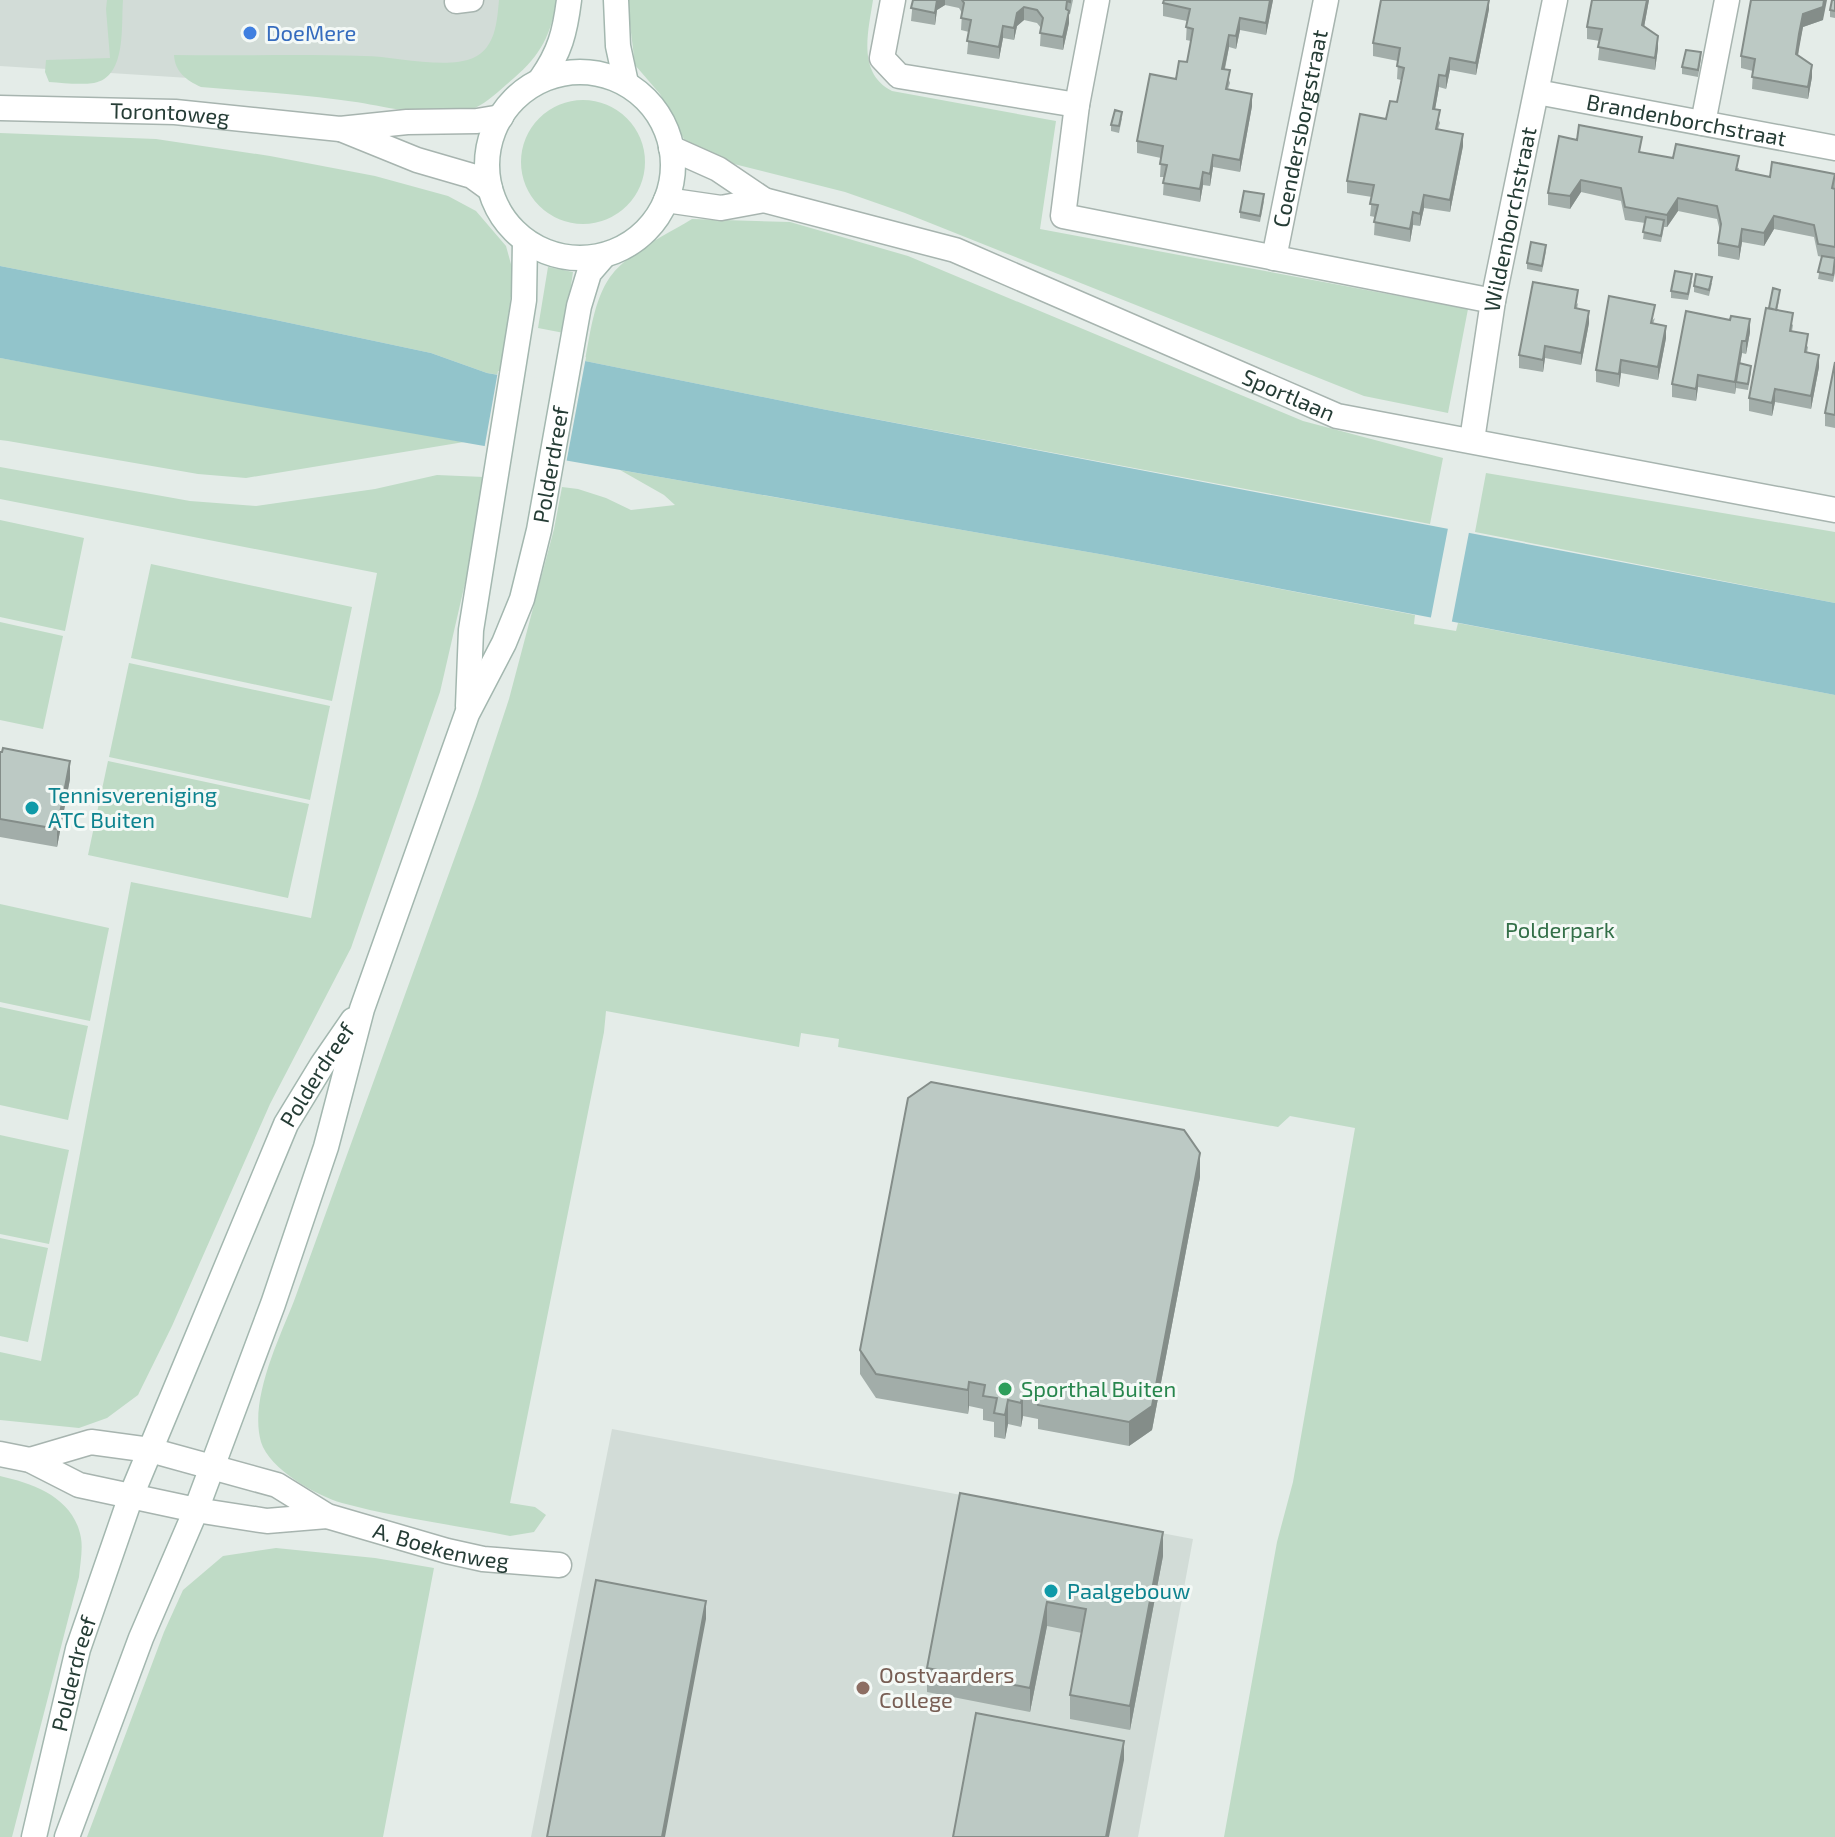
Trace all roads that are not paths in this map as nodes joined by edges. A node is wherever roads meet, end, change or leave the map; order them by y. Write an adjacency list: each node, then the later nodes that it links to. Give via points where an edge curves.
1 (569, 0): 8 (street, via 565,32)
2 (616, 0): 9 (street)
3 (893, 0): 11 (street, via 882,58 899,76)
4 (1097, 0): 11 (street, Coendersborgstraat)
5 (1326, 0): 23 (street, Coendersborgstraat)
6 (1555, 0): 10 (street, Wildenborchstraat)
7 (1727, 0): 14 (street)
8 (541, 79): 9 (street, via 584,70); 13 (street, via 518,95)
9 (626, 83): 16 (street, via 648,101)
10 (1537, 92): 14 (street, Brandenborchstraat); 24 (street, Wildenborchstraat)
11 (1077, 105): 23 (street, Coendersborgstraat, via 1063,216)
12 (0, 108): 15 (street, Torontoweg, via 175,112)
13 (501, 117): 15 (street, Torontoweg); 18 (street, via 489,139)
14 (1703, 123): 17 (street, Brandenborchstraat)
15 (340, 129): 18 (street, Torontoweg, via 472,176)
16 (671, 148): 19 (street, via 673,174); 20 (street, Sportlaan, via 718,169)
17 (1835, 148)
18 (490, 189): 21 (street, via 498,211)
19 (666, 200): 20 (street, Sportlaan, via 721,208); 22 (street, via 627,246)
20 (764, 200): 25 (street, Sportlaan, via 955,250 1337,416)
21 (525, 241): 22 (street, via 548,254); 27 (street, via 524,300 471,630)
22 (602, 258): 27 (street, Polderdreef, via 589,273 579,306 522,599)
23 (1274, 258): 24 (street, Coendersborgstraat)
24 (1493, 301): 25 (street, Wildenborchstraat)
25 (1472, 440): 26 (street, Sportlaan)
26 (1835, 510)
27 (467, 714): 28 (street)
28 (362, 1009): 29 (street, Polderdreef, via 286,1124); 32 (street, Polderdreef, via 326,1147)
29 (150, 1450): 31 (street, A. Boekenweg, via 91,1442); 32 (street, A. Boekenweg); 33 (street, Polderdreef)
30 (0, 1454): 31 (street)
31 (30, 1460): 33 (street, A. Boekenweg, via 79,1485)
32 (212, 1467): 34 (street, Polderdreef); 35 (street, A. Boekenweg, via 277,1485)
33 (131, 1496): 34 (street, A. Boekenweg); 37 (street, Polderdreef, via 78,1649)
34 (196, 1510): 35 (street, A. Boekenweg, via 267,1521); 38 (street, Polderdreef, via 141,1638)
35 (327, 1516): 36 (street, A. Boekenweg, via 483,1559)
36 (559, 1565)
37 (34, 1837)
38 (67, 1837)

